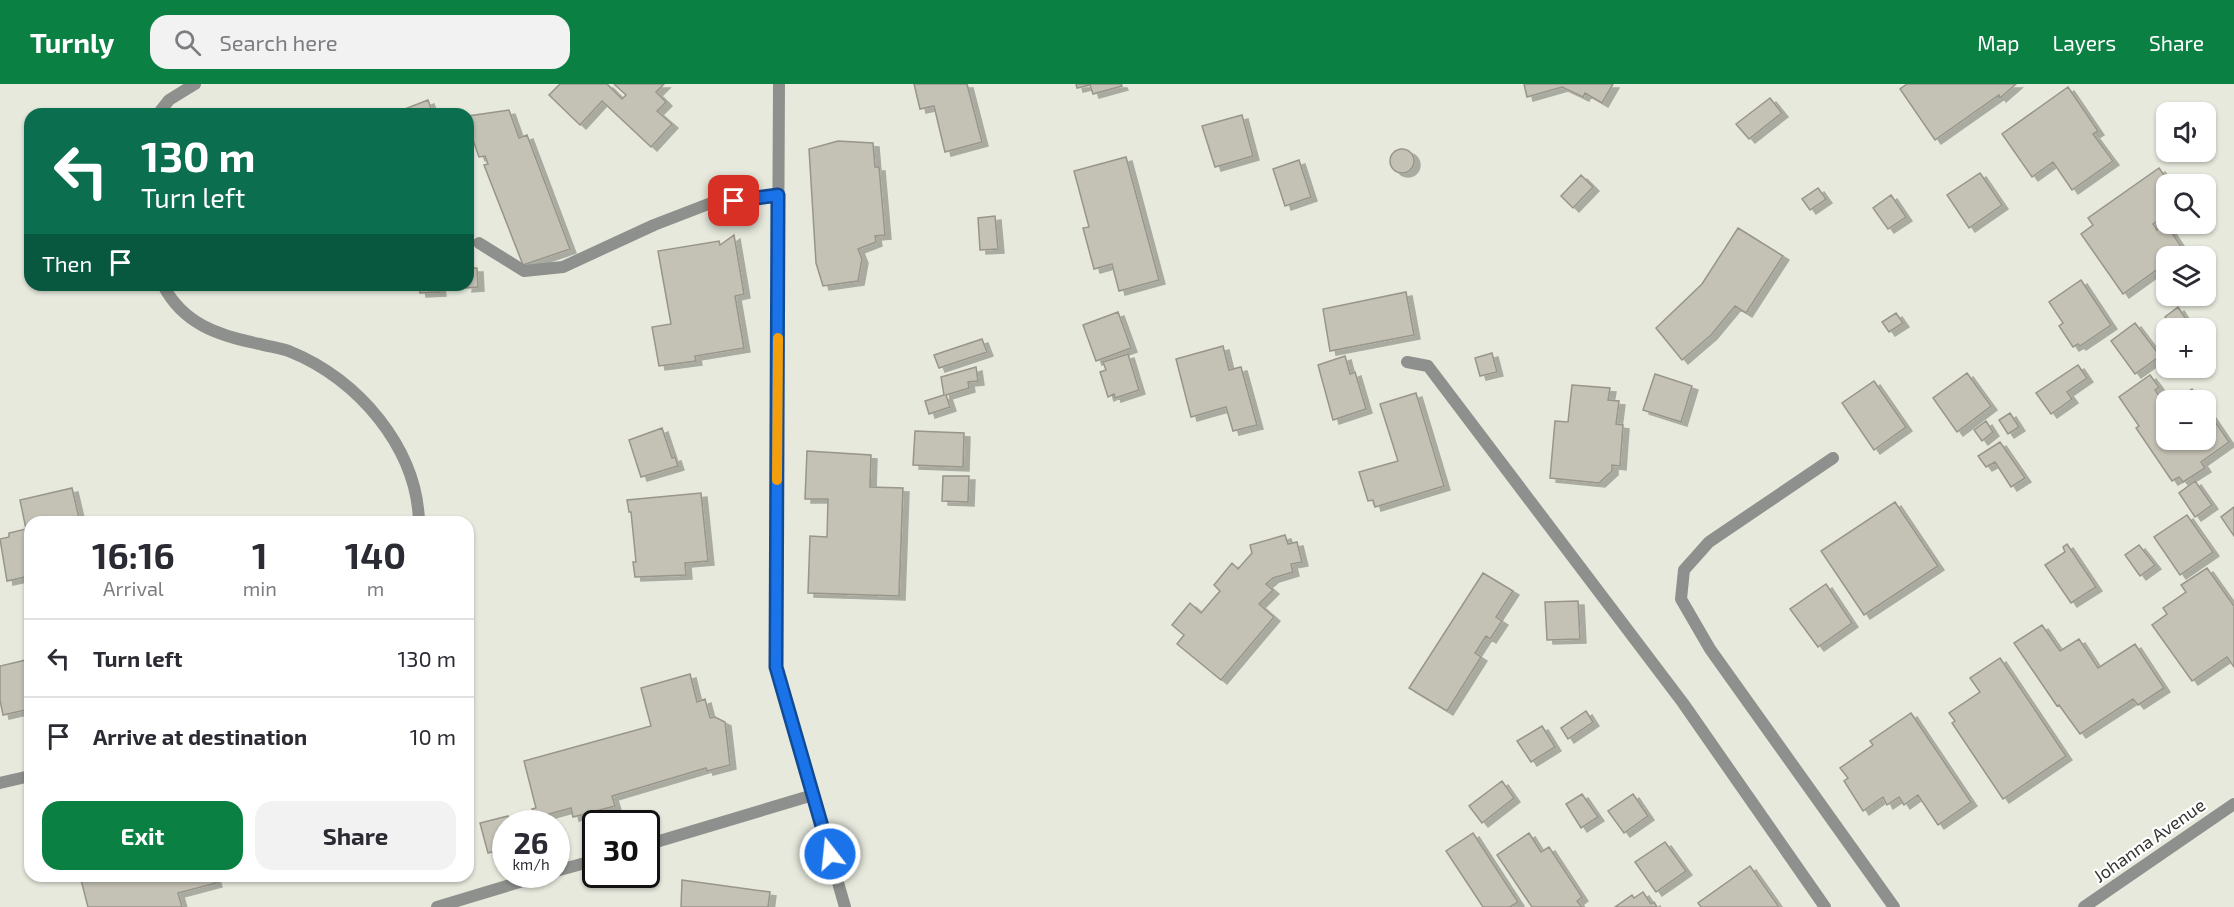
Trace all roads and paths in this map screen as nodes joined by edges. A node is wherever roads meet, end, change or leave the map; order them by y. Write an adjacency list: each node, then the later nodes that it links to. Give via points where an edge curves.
1 (195, 84): 3 (street)
2 (779, 84): 4 (street)
3 (163, 108)
4 (778, 195): 5 (street, via 711,203 563,267 524,271); 12 (street, via 776,667)
5 (479, 243)
6 (166, 291): 9 (street, via 187,317 209,330 290,351 332,373 374,411 400,453 418,500)
7 (1407, 362): 18 (street, via 1428,366 1683,703)
8 (1833, 458): 19 (street, via 1709,542 1684,570 1681,599 1710,649)
9 (419, 516)
10 (24, 777): 11 (street)
11 (0, 783)
12 (813, 795): 14 (street); 17 (street)
13 (2234, 804): 20 (street, Johanna Avenue)
14 (660, 841)
15 (500, 888): 16 (street)
16 (437, 907)
17 (845, 907)
18 (1825, 907)
19 (1894, 907)
20 (2084, 907)

